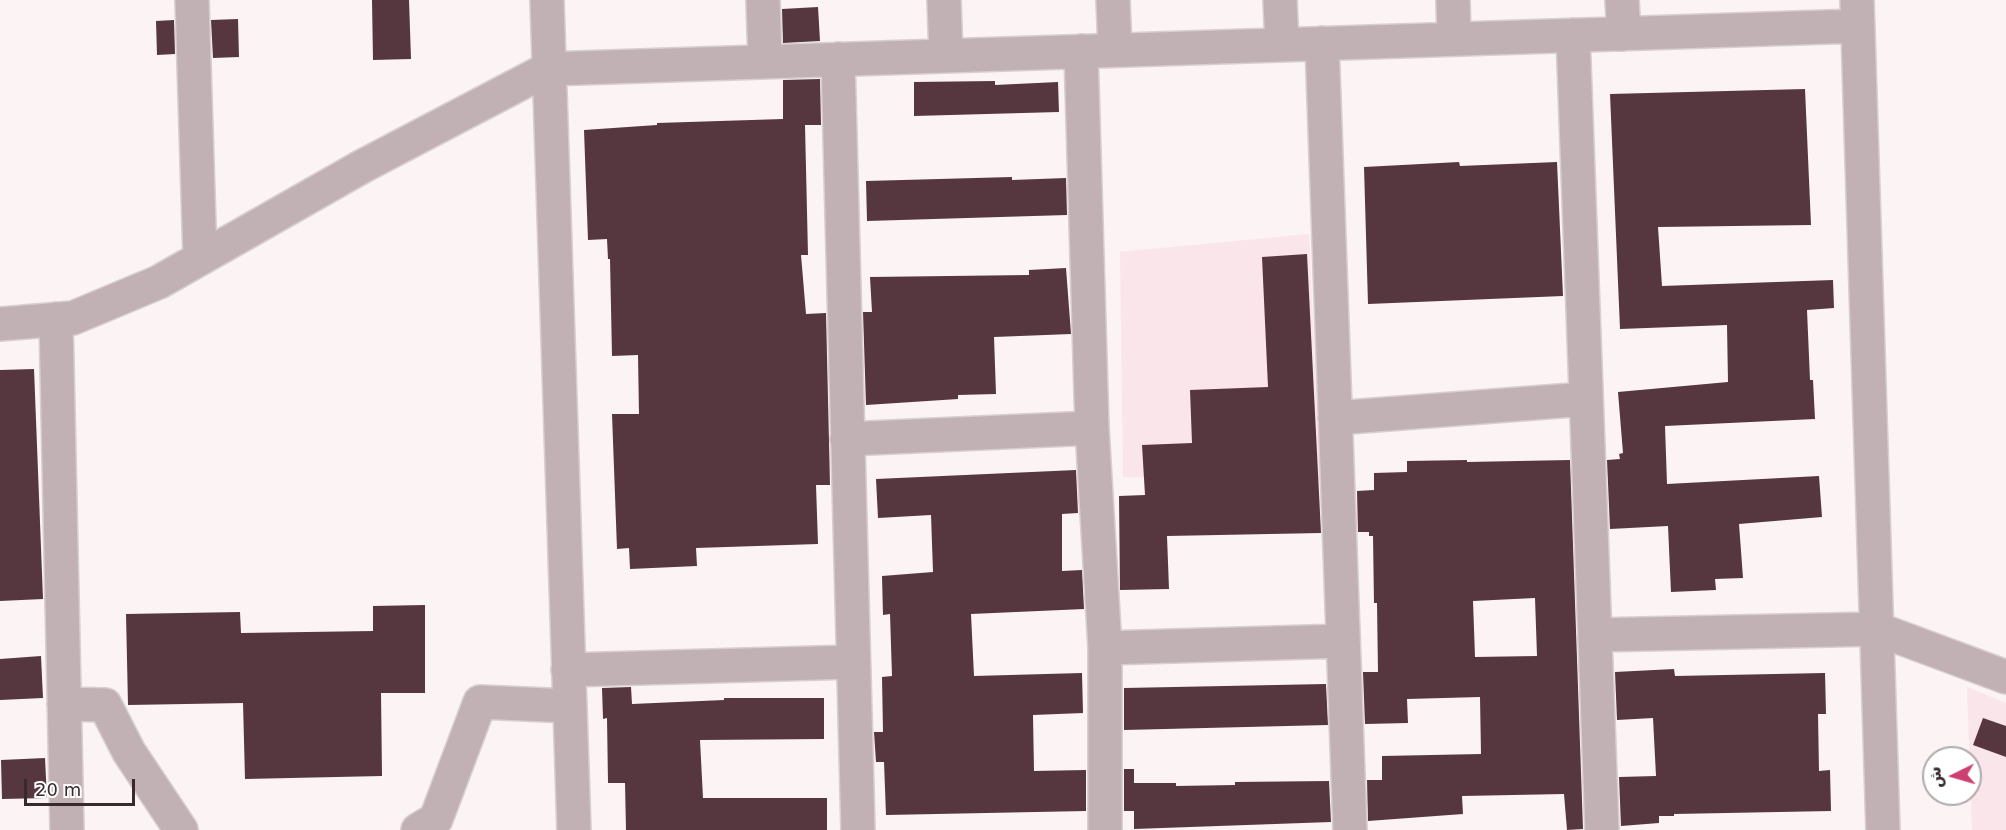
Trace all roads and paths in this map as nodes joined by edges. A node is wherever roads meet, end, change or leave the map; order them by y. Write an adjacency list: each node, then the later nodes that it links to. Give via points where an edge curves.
1 (192, 0): 21 (street)
2 (547, 0): 20 (street)
3 (763, 0): 19 (street)
4 (944, 0): 17 (street)
5 (1113, 0): 15 (street)
6 (1281, 0): 14 (street)
7 (1453, 0): 12 (street)
8 (1622, 0): 10 (street)
9 (1857, 13): 10 (street); 28 (street)
10 (1624, 34): 11 (street)
11 (1573, 35): 12 (street); 24 (street)
12 (1454, 39): 13 (street)
13 (1322, 43): 14 (street); 25 (street)
14 (1282, 45): 15 (street)
15 (1115, 50): 16 (street)
16 (1081, 51): 17 (street); 26 (street)
17 (946, 56): 18 (street)
18 (838, 59): 19 (street); 27 (street)
19 (765, 62): 20 (street)
20 (548, 69): 21 (street, via 363,166); 33 (street)
21 (200, 258): 22 (street, via 159,282 73,318)
22 (56, 319): 23 (street); 35 (street)
23 (0, 324)
24 (1586, 399): 25 (street); 29 (street)
25 (1335, 418): 30 (street)
26 (1092, 428): 27 (street); 31 (street)
27 (847, 439): 32 (street)
28 (1877, 629): 29 (street); 34 (street); 45 (street)
29 (1595, 635): 44 (street)
30 (1343, 641): 31 (street); 43 (street)
31 (1105, 648): 42 (street)
32 (853, 662): 33 (street); 41 (street)
33 (568, 670): 36 (street)
34 (2006, 677)
35 (64, 704): 37 (street); 38 (street, via 105,705 129,752)
36 (570, 706): 39 (street, via 480,702 436,819); 40 (street)
37 (67, 830)
38 (181, 830)
39 (418, 830)
40 (574, 830)
41 (858, 830)
42 (1105, 830)
43 (1350, 830)
44 (1602, 830)
45 (1883, 830)

